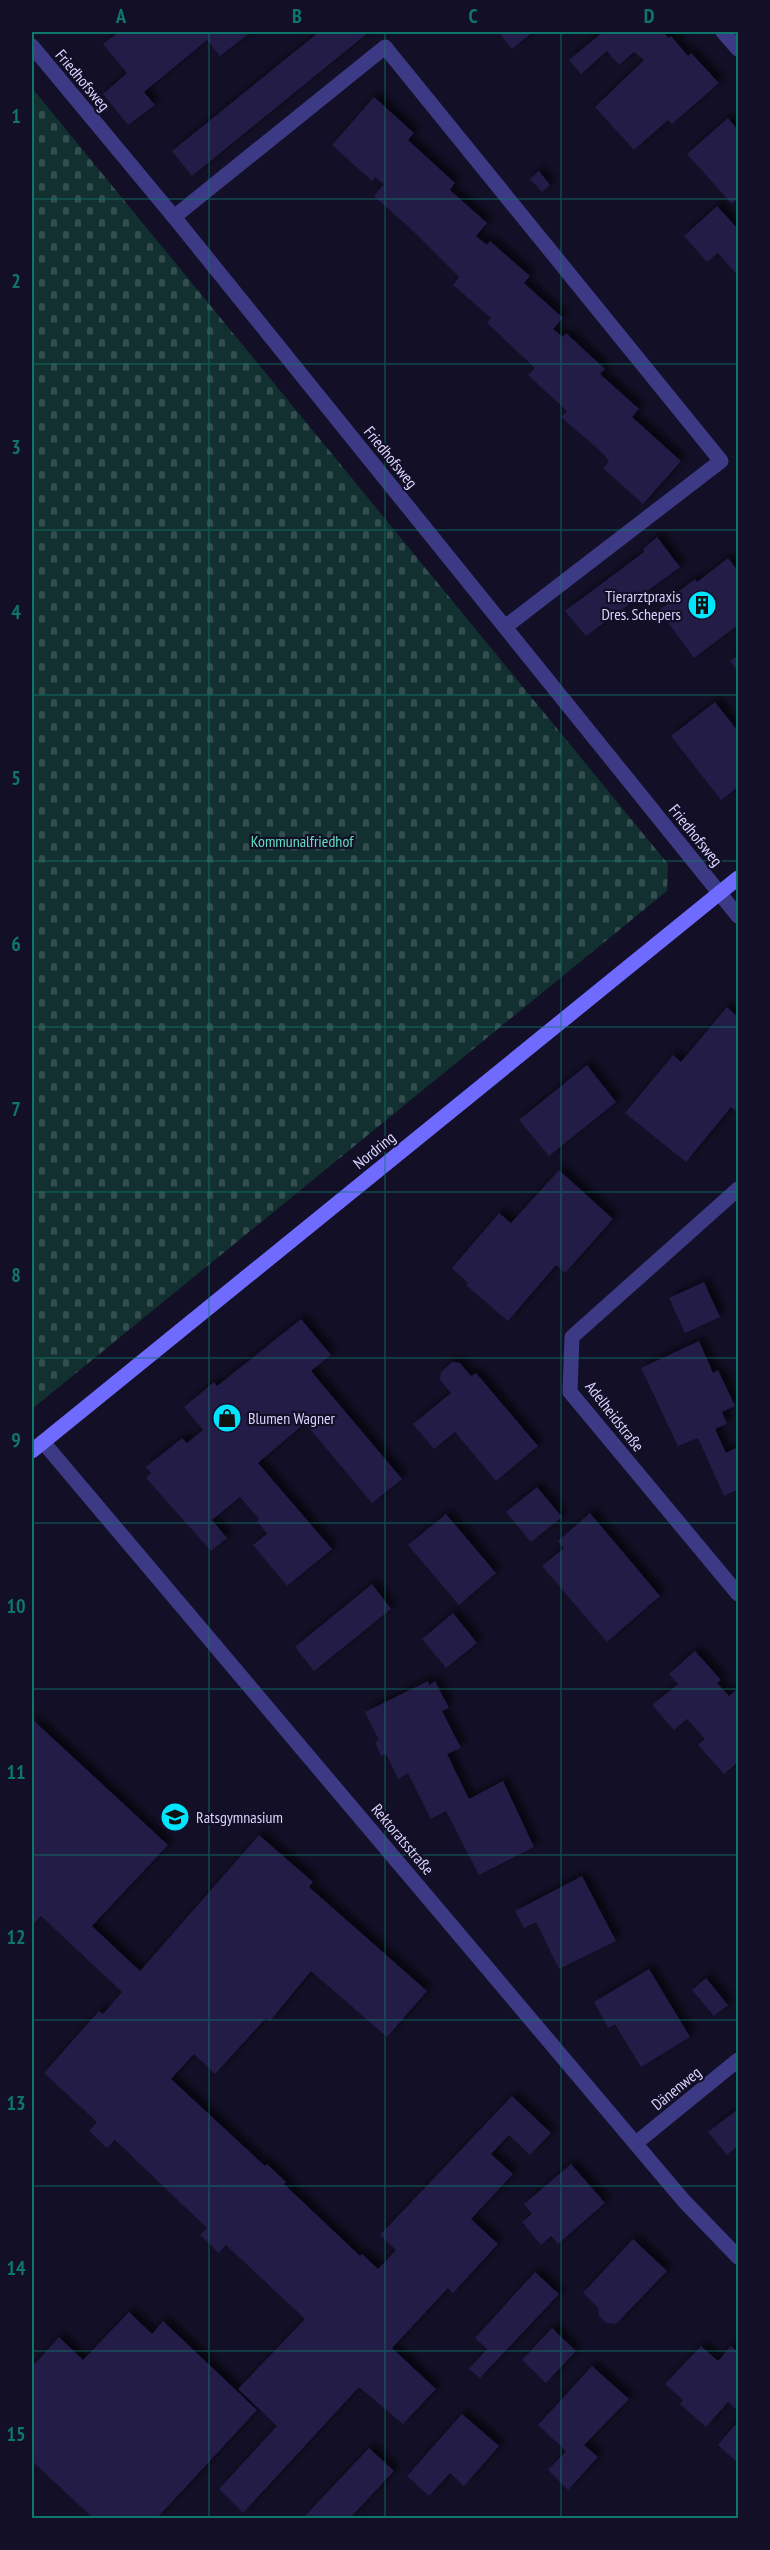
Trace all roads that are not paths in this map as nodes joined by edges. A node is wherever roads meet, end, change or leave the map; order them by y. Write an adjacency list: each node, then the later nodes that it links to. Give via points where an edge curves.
1 (723, 32): 3 (street)
2 (32, 46): 4 (street, Friedhofsweg)
3 (738, 48)
4 (174, 217): 5 (street, Friedhofsweg); 5 (street, via 385,47 721,461)
5 (505, 627): 7 (street, Friedhofsweg)
6 (738, 878): 7 (main road, Nordring)
7 (720, 893): 8 (street, Friedhofsweg); 10 (main road, Nordring)
8 (738, 916)
9 (738, 1189): 11 (street, Adelheidstraße, via 572,1337 570,1392)
10 (37, 1446): 13 (street, Rektoratsstraße)
11 (738, 1594)
12 (738, 2060): 13 (street, Dänenweg)
13 (636, 2143): 14 (street, Rektoratsstraße)
14 (738, 2257)

